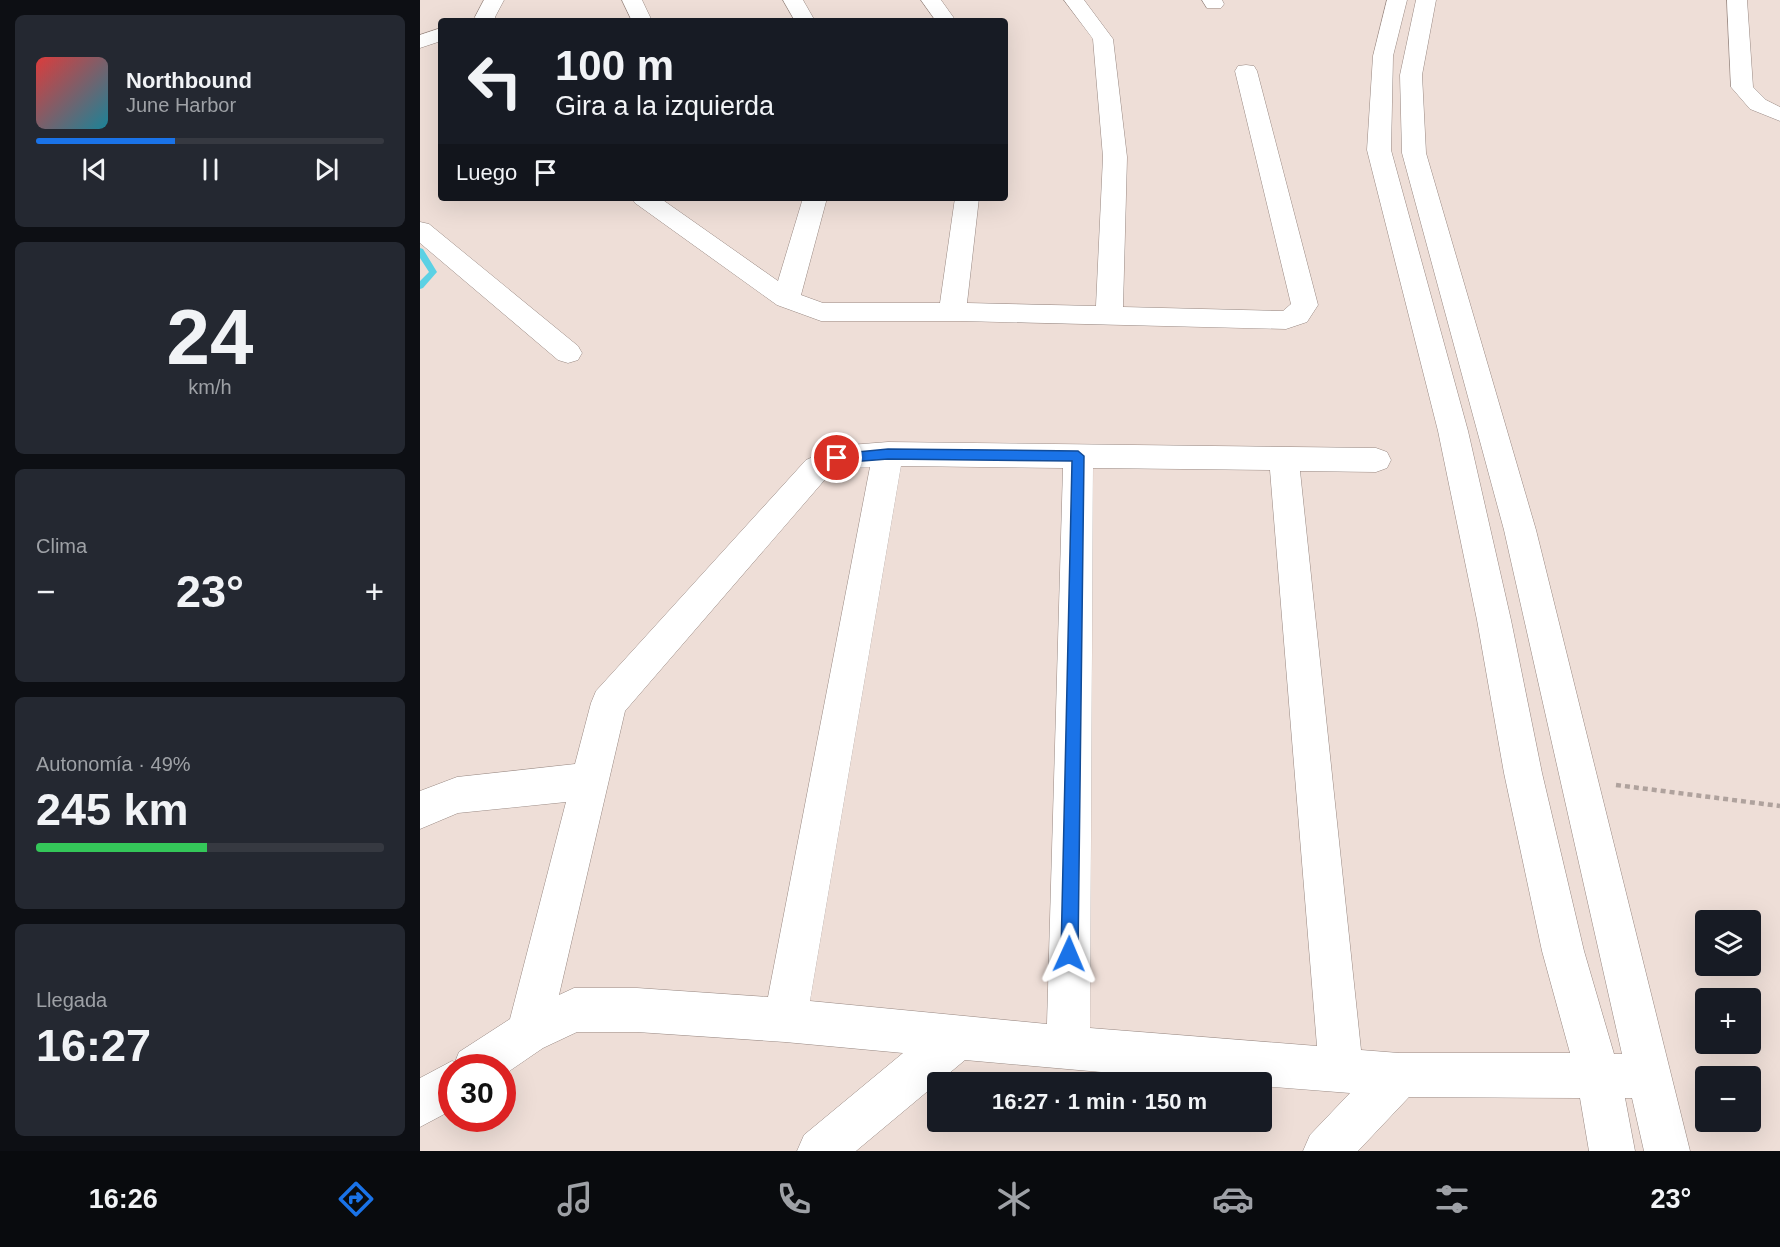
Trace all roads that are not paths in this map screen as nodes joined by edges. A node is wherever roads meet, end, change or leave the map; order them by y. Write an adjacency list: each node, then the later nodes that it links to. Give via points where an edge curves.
1 (632, 0): 8 (street)
2 (793, 0): 9 (street)
3 (931, 0): 10 (street)
4 (1074, 0): 21 (street, via 1103,39 1115,157)
5 (1397, 0): 36 (street, via 1383,56 1378,150 1453,431 1563,951)
6 (1426, 0): 37 (street, via 1411,75 1414,153 1520,530)
7 (1737, 0): 14 (street, via 1742,87 1748,98)
8 (641, 18)
9 (803, 18)
10 (944, 18)
11 (438, 35): 12 (street)
12 (420, 42)
13 (1246, 71): 21 (street, via 1305,305 1286,320)
14 (1780, 114)
15 (652, 201): 19 (street)
16 (814, 201): 19 (street)
17 (967, 201): 20 (street)
18 (420, 230): 22 (street)
19 (786, 299): 20 (street, via 821,312)
20 (952, 312): 21 (street)
21 (1109, 316)
22 (568, 353)
23 (888, 454): 24 (street); 27 (street, via 837,458 817,468 609,703); 29 (street)
24 (1078, 456): 25 (street); 32 (street)
25 (1284, 458): 26 (street); 34 (street)
26 (1376, 460)
27 (590, 781): 28 (street, via 457,795); 30 (street)
28 (420, 810)
29 (785, 1020): 30 (street, via 574,1010); 31 (street)
30 (528, 1033): 33 (street)
31 (959, 1036): 32 (street); 40 (street)
32 (1068, 1048): 34 (street)
33 (496, 1054)
34 (1341, 1071): 35 (street)
35 (1399, 1075): 36 (street); 41 (street)
36 (1598, 1076): 37 (street); 42 (street)
37 (1650, 1076): 43 (street)
38 (438, 1092): 39 (street)
39 (420, 1104)
40 (820, 1151)
41 (1326, 1151)
42 (1612, 1151)
43 (1667, 1151)

